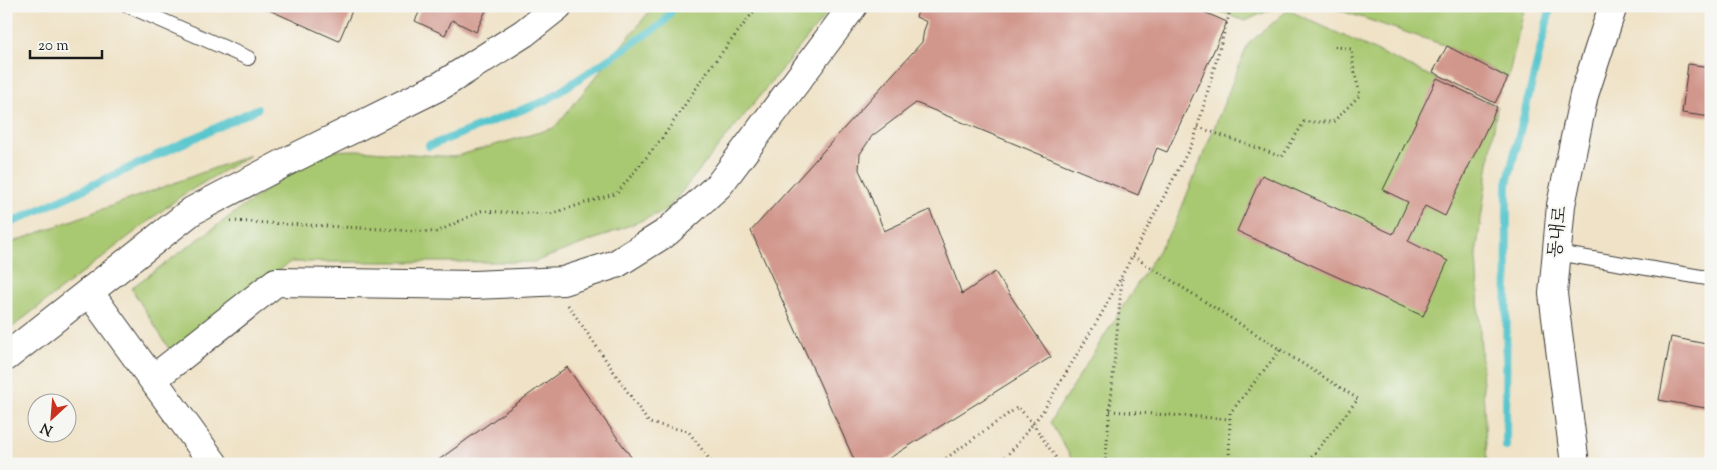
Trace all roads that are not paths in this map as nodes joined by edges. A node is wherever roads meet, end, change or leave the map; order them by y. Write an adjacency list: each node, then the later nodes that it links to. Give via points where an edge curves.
1 (129, 6): 5 (lane)
2 (558, 6): 8 (street, via 524,33 442,85 192,211)
3 (853, 6): 10 (street, via 718,185 667,232 616,264 552,282 474,285 276,282)
4 (1613, 6): 6 (street, 동내로, via 1584,96 1561,205)
5 (248, 58)
6 (1557, 253): 7 (lane); 12 (street, 동내로, via 1553,294)
7 (1707, 278)
8 (89, 292): 9 (street); 10 (street)
9 (6, 357)
10 (154, 379): 11 (street)
11 (214, 464)
12 (1575, 464)

